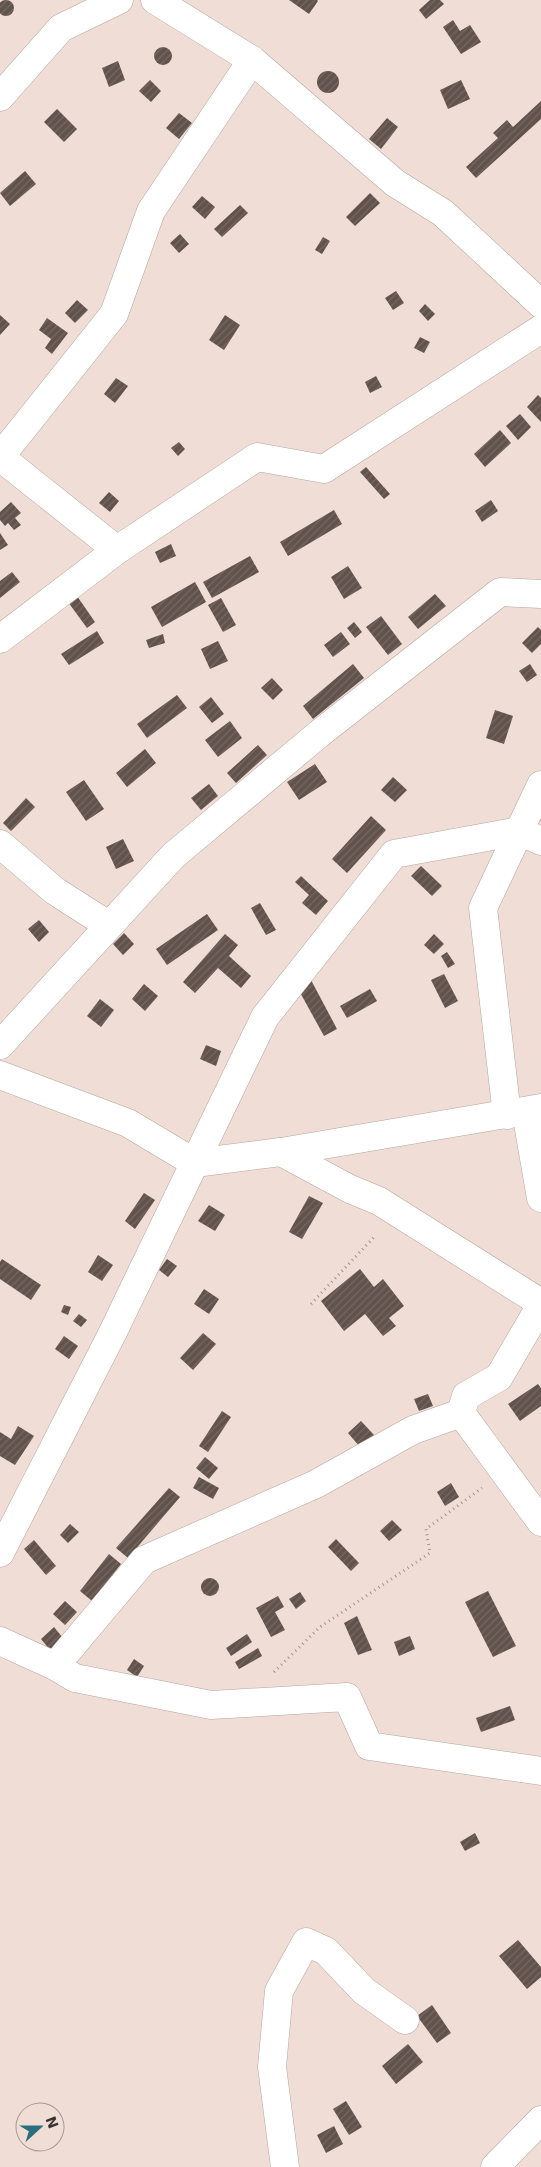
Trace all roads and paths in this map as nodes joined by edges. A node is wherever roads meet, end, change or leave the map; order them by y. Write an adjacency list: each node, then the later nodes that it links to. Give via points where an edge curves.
1 (119, 0): 4 (street, via 60,28)
2 (155, 0): 3 (street)
3 (252, 60): 5 (street, via 395,183 443,213); 7 (street, via 150,211 114,314)
4 (0, 96)
5 (541, 304)
6 (541, 329): 8 (street, via 324,469 257,457)
7 (0, 457): 8 (street)
8 (117, 550): 10 (street)
9 (541, 594): 14 (street, via 500,592 320,733 174,856)
10 (0, 639)
11 (541, 785): 12 (street)
12 (530, 836): 17 (street, via 482,908); 19 (street, via 394,854 265,1017)
13 (0, 844): 14 (street, via 55,892)
14 (108, 925): 15 (street)
15 (0, 1045)
16 (0, 1076): 19 (street, via 128,1124)
17 (525, 1112): 18 (street); 20 (street)
18 (281, 1152): 19 (street); 21 (street)
19 (195, 1163): 27 (street)
20 (541, 1198)
21 (393, 1209): 22 (path, via 372,1240); 23 (street)
22 (311, 1304)
23 (541, 1304): 24 (street, via 499,1377 466,1396)
24 (461, 1413): 25 (street); 29 (street, via 413,1430 316,1484 144,1560)
25 (504, 1471): 26 (street); 30 (path, via 426,1529 430,1553 320,1627)
26 (541, 1522)
27 (0, 1552)
28 (0, 1641): 29 (street)
29 (55, 1666): 30 (street, via 76,1678 211,1705)
30 (242, 1703): 31 (street, via 347,1697 369,1746)
31 (541, 1771)
32 (405, 2020): 34 (street, via 364,1991 326,1951 306,1942 279,1991 272,2057)
33 (541, 2120): 35 (street)
34 (285, 2167)
35 (495, 2167)

